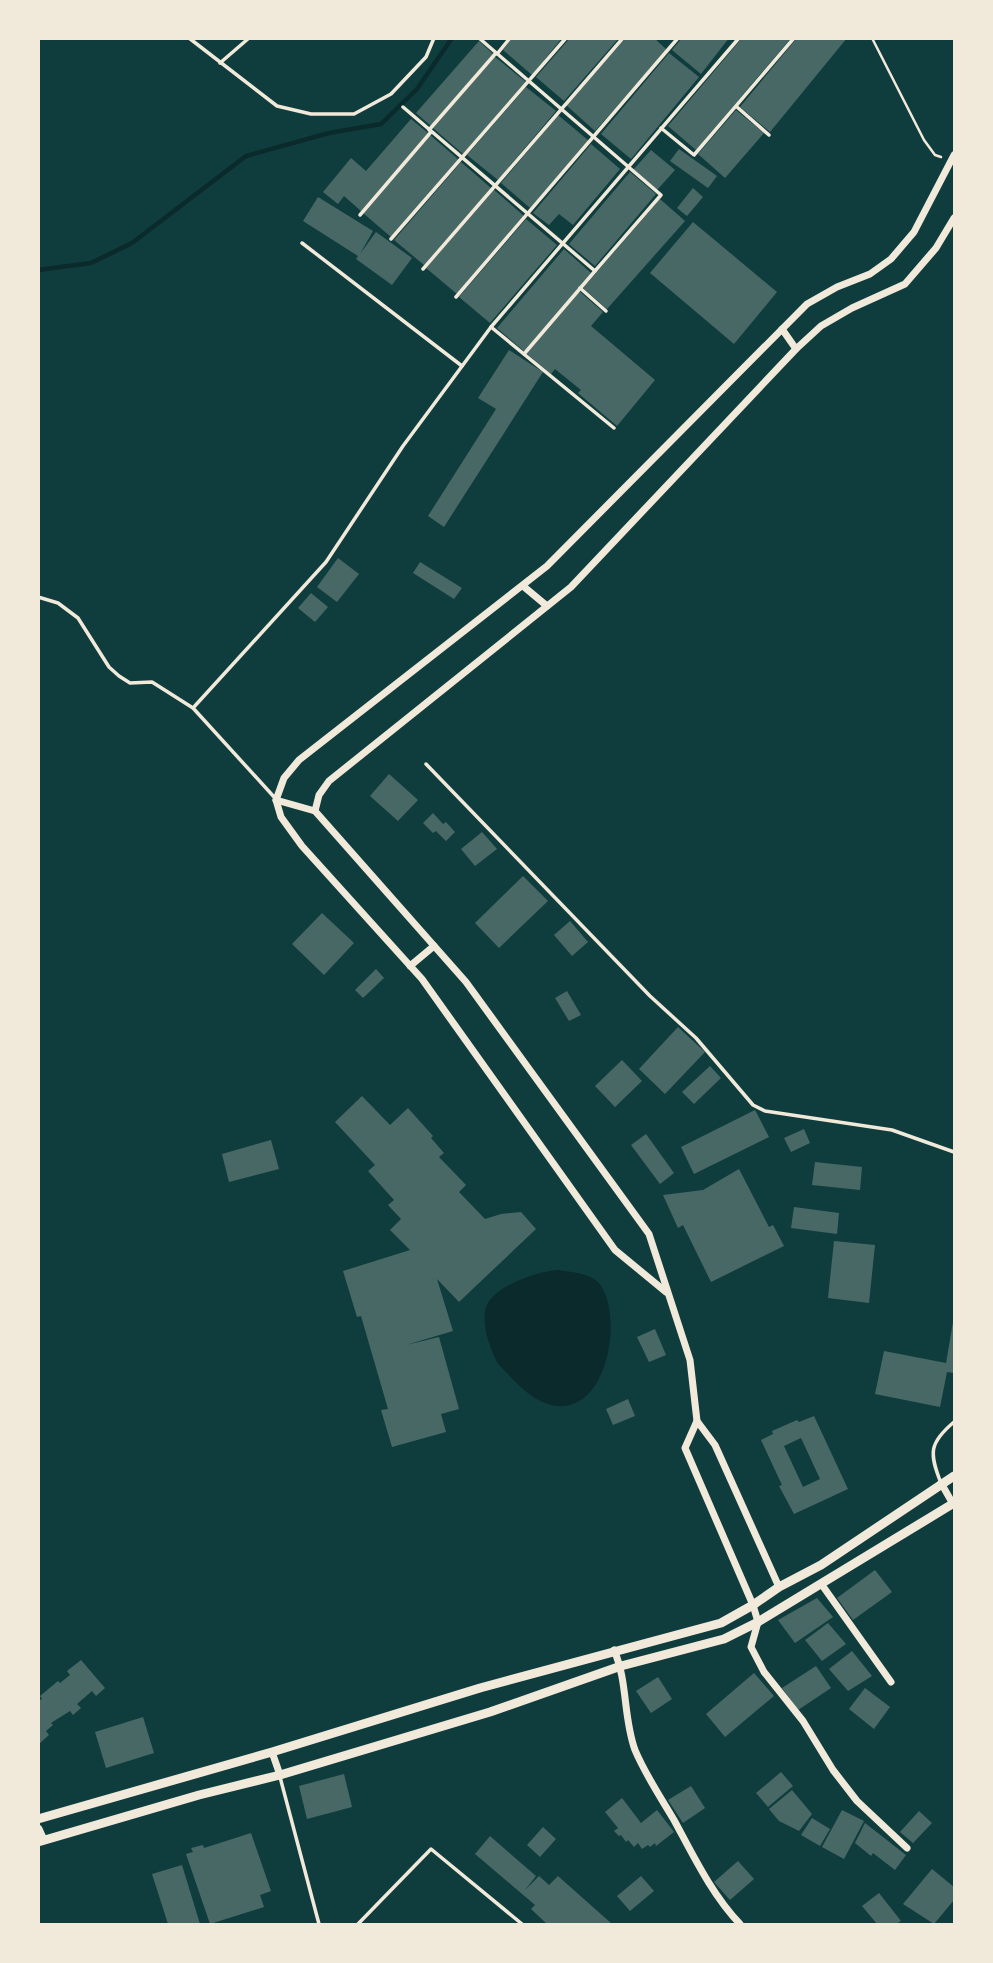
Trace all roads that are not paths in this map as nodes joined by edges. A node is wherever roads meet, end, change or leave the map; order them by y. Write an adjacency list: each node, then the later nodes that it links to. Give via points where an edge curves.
1 (189, 38): 12 (lane)
2 (249, 38): 12 (lane)
3 (434, 38): 12 (lane, via 426,57 391,94 354,114 311,114 277,106)
4 (479, 38): 11 (lane)
5 (510, 38): 11 (lane)
6 (566, 38): 13 (lane)
7 (623, 38): 16 (lane)
8 (678, 38): 20 (lane)
9 (739, 38): 17 (lane)
10 (794, 38): 15 (lane)
11 (496, 53): 13 (lane); 18 (lane)
12 (220, 63)
13 (529, 82): 16 (lane); 21 (lane)
14 (403, 107): 18 (lane)
15 (737, 107): 17 (lane, via 694,155); 19 (lane)
16 (561, 109): 20 (lane); 24 (lane)
17 (662, 128): 23 (lane)
18 (430, 131): 21 (lane); 26 (lane)
19 (769, 135)
20 (594, 136): 23 (lane); 25 (lane)
21 (462, 158): 24 (lane); 28 (lane)
22 (953, 159): 37 (street, via 914,232 891,259 807,304)
23 (629, 166): 30 (lane); 32 (lane, via 661,195)
24 (495, 186): 25 (lane); 31 (lane)
25 (528, 214): 30 (lane); 34 (lane)
26 (360, 215)
27 (954, 218): 38 (street, via 905,284 821,326)
28 (391, 239)
29 (302, 243): 40 (lane)
30 (563, 244): 32 (lane); 36 (lane)
31 (423, 269)
32 (595, 271): 33 (lane)
33 (580, 288): 35 (lane); 39 (lane)
34 (456, 297)
35 (606, 312)
36 (491, 327): 39 (lane); 40 (lane)
37 (782, 329): 38 (street); 42 (street)
38 (796, 349): 44 (street, via 571,587)
39 (524, 354): 41 (lane)
40 (462, 366): 45 (lane, via 326,562)
41 (614, 428)
42 (523, 586): 44 (street); 47 (street, via 299,760 284,778)
43 (38, 597): 45 (lane, via 58,603 78,618 119,676 130,683 152,682)
44 (547, 606): 48 (street, via 328,781 318,795)
45 (193, 708): 47 (lane)
46 (426, 764): 51 (lane, via 696,1038 752,1105 765,1111 892,1130)
47 (276, 800): 48 (street); 50 (street, via 281,817 302,846)
48 (315, 811): 49 (street)
49 (434, 946): 50 (street); 52 (street, via 466,982 649,1234)
50 (410, 966): 52 (street, via 615,1250)
51 (954, 1152)
52 (667, 1292): 53 (street, via 690,1360)
53 (697, 1421): 59 (street, via 715,1445); 60 (street, via 685,1448)
54 (954, 1422): 56 (lane, via 934,1444 933,1462)
55 (954, 1476): 56 (street)
56 (941, 1483): 57 (street); 59 (street, via 821,1565)
57 (954, 1504): 58 (street)
58 (822, 1585): 61 (street); 64 (street)
59 (779, 1587): 60 (street)
60 (753, 1605): 61 (street); 62 (street, via 722,1623)
61 (758, 1622): 63 (street, via 724,1639); 70 (street, via 751,1647 764,1672 857,1801)
62 (614, 1650): 63 (street); 65 (street)
63 (621, 1666): 66 (street, via 490,1712); 74 (street, via 635,1749 693,1854)
64 (891, 1682)
65 (272, 1752): 66 (street); 67 (street)
66 (280, 1775): 69 (street); 71 (lane)
67 (38, 1819)
68 (38, 1829): 69 (street)
69 (41, 1841)
70 (907, 1848)
71 (319, 1924)
72 (358, 1924): 73 (lane, via 431,1849)
73 (522, 1924)
74 (740, 1924)

